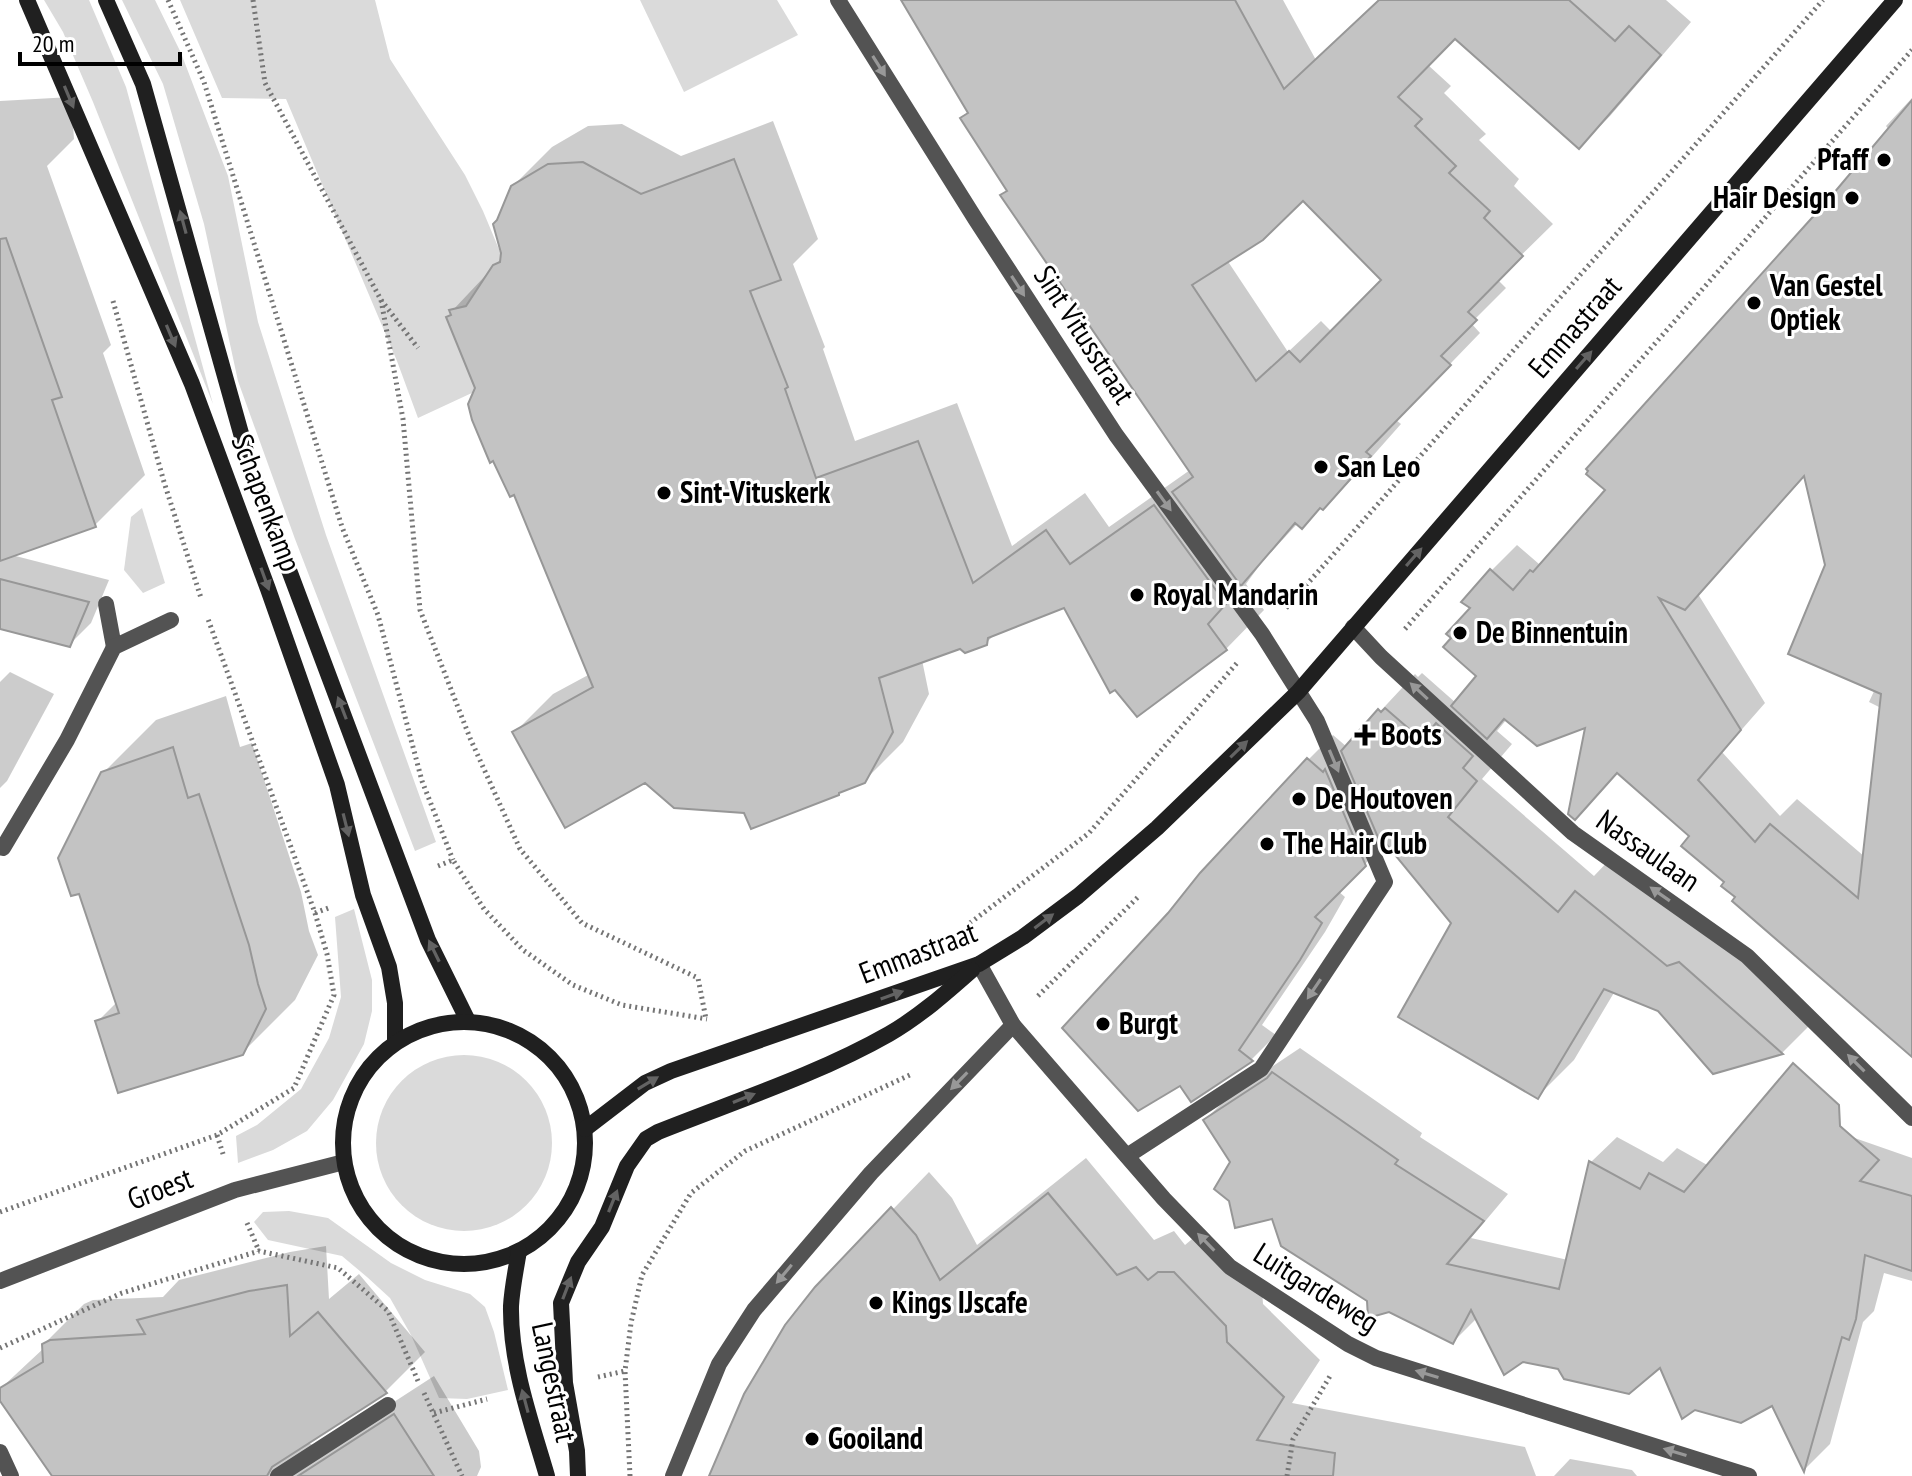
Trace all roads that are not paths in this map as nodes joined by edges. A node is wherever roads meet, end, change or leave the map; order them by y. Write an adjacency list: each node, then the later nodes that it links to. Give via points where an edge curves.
1 (27, 0): 14 (main road, Schapenkamp, one-way to 14, via 192,384 337,785 363,895 389,967)
2 (106, 0): 12 (main road, Schapenkamp, one-way to 2, via 428,940 251,469 143,84)
3 (838, 0): 9 (street, Sint Vitusstraat, one-way to 9, via 1116,435 1262,634)
4 (1895, 0): 7 (main road, Emmastraat, one-way to 4)
5 (106, 604): 8 (street)
6 (171, 620): 8 (street)
7 (1353, 627): 9 (main road, Emmastraat); 15 (street, Nassaulaan, one-way to 7, via 1747,956 1573,833)
8 (114, 647): 10 (street, via 67,740)
9 (1298, 692): 11 (main road, Emmastraat, one-way to 9, via 1023,937 1135,848); 17 (street, one-way to 17, via 1317,721 1385,882 1261,1069)
10 (0, 847)
11 (979, 964): 13 (street, Luitgardeweg); 16 (main road, Emmastraat, one-way to 11, via 645,1083 671,1071); 26 (main road, one-way to 11, via 561,1303 636,1152 658,1132 890,1033)
12 (468, 1021): 14 (main road, via 430,1026); 16 (main road, via 496,1025 543,1050 576,1095)
13 (1013, 1025): 17 (street, Luitgardeweg); 27 (street, one-way to 27, via 871,1173 754,1310 719,1364)
14 (395, 1043): 18 (main road, via 369,1068 351,1099)
15 (1912, 1118)
16 (585, 1129): 19 (main road, via 581,1176 573,1198 553,1226)
17 (1127, 1156): 28 (street, Luitgardeweg, one-way to 17, via 1376,1358 1348,1344 1230,1267)
18 (344, 1162): 19 (main road, via 369,1218 409,1251 439,1262 477,1264); 20 (street, Groest, via 235,1190)
19 (519, 1251): 25 (main road, Langestraat, one-way to 19, via 522,1390 511,1322)
20 (0, 1281)
21 (388, 1405): 24 (street)
22 (0, 1452): 23 (street)
23 (11, 1476)
24 (278, 1476)
25 (547, 1476)
26 (578, 1476)
27 (673, 1476)
28 (1749, 1476)

